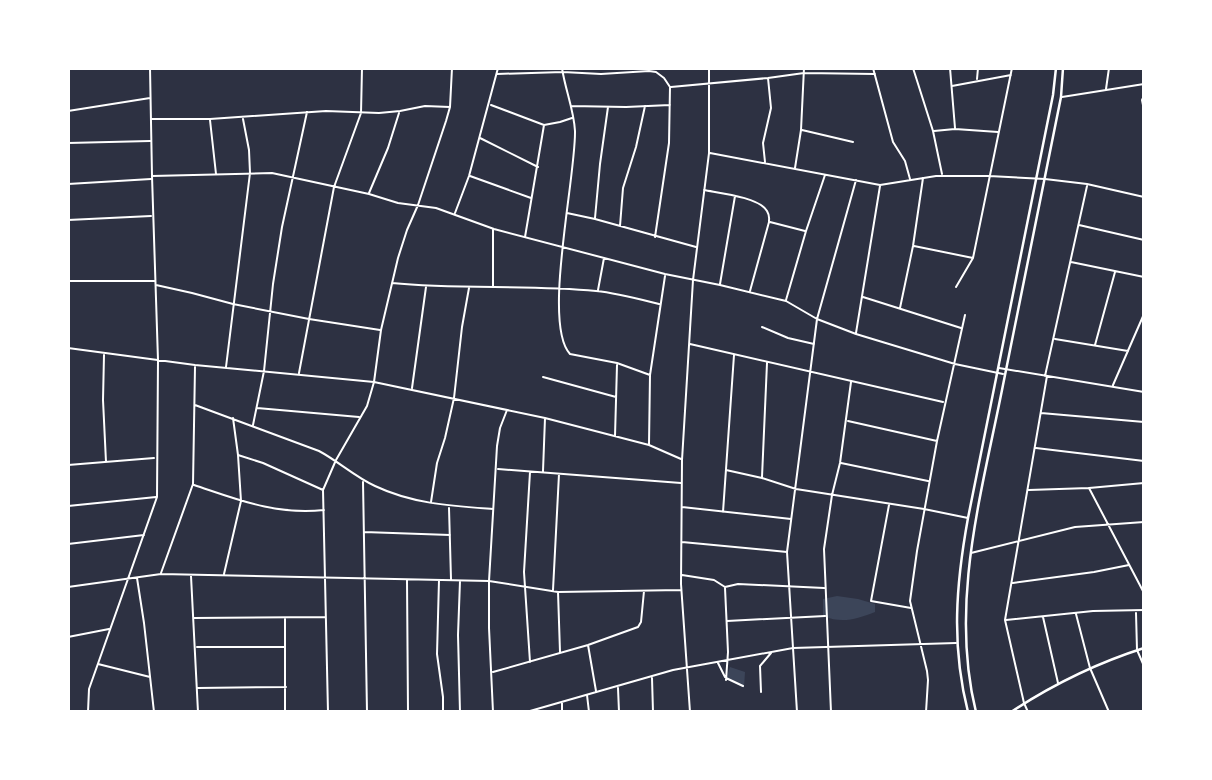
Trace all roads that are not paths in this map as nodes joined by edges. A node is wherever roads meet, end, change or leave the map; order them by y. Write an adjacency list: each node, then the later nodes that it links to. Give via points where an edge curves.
1 (150, 68): 29 (street)
2 (362, 68): 40 (street)
3 (452, 68): 34 (street)
4 (498, 68): 17 (street)
5 (709, 68): 22 (street)
6 (804, 68): 16 (street)
7 (873, 68): 18 (street)
8 (913, 68): 48 (street)
9 (950, 68): 24 (street)
10 (978, 68): 21 (street)
11 (1012, 68): 19 (street)
12 (1056, 68): 67 (main road)
13 (1063, 68): 28 (main road)
14 (1109, 68): 26 (street)
15 (563, 70): 17 (street); 25 (street, via 656,72); 32 (street)
16 (804, 72): 18 (street); 20 (street); 47 (street)
17 (496, 74): 30 (street)
18 (874, 74): 70 (street, via 893,142)
19 (1011, 75): 21 (street); 49 (street)
20 (768, 78): 22 (street); 55 (street, via 771,108 763,143)
21 (977, 80): 24 (street)
22 (709, 83): 25 (street); 54 (street)
23 (1144, 84): 26 (street)
24 (951, 86): 46 (street)
25 (670, 87): 31 (street)
26 (1106, 90): 28 (street)
27 (1144, 96): 36 (street)
28 (1061, 97): 68 (main road)
29 (151, 98): 37 (street); 43 (street)
30 (489, 104): 45 (street); 50 (street)
31 (670, 105): 33 (street); 92 (street)
32 (570, 106): 35 (street); 42 (street)
33 (645, 106): 35 (street); 88 (street, via 623,188)
34 (450, 107): 38 (street); 80 (street)
35 (608, 107): 84 (street)
36 (1144, 110)
37 (68, 111)
38 (400, 111): 40 (street); 76 (street)
39 (307, 113): 40 (street); 41 (street); 62 (street)
40 (361, 113): 74 (street)
41 (243, 117): 44 (street); 58 (street)
42 (573, 118): 45 (street); 81 (street)
43 (151, 119): 44 (street); 51 (street)
44 (210, 119): 60 (street)
45 (544, 125): 56 (street)
46 (955, 129): 48 (street); 49 (street)
47 (801, 130): 52 (street); 57 (street)
48 (933, 131): 61 (street)
49 (998, 132): 64 (street)
50 (479, 138): 56 (street); 63 (street)
51 (151, 141): 53 (street); 65 (street)
52 (853, 142)
53 (68, 143)
54 (709, 153): 55 (street); 75 (street)
55 (765, 163): 57 (street)
56 (538, 167): 79 (street)
57 (795, 169): 59 (street)
58 (250, 173): 60 (street); 62 (street); 117 (street)
59 (825, 174): 69 (street); 90 (street)
60 (216, 175): 65 (street)
61 (942, 175): 64 (street); 66 (street)
62 (292, 176): 74 (street); 120 (street)
63 (469, 176): 79 (street); 82 (street)
64 (989, 176): 67 (street); 98 (street)
65 (152, 178): 71 (street); 83 (street)
66 (923, 178): 70 (street); 94 (street)
67 (1036, 178): 68 (street); 144 (main road)
68 (1045, 179): 72 (street); 143 (main road)
69 (856, 180): 73 (street); 124 (street)
70 (910, 180): 73 (street)
71 (68, 184)
72 (1087, 184): 78 (street); 87 (street)
73 (880, 185): 115 (street)
74 (334, 187): 76 (street); 123 (street)
75 (704, 190): 77 (street); 96 (street)
76 (369, 194): 80 (street)
77 (735, 196): 86 (street, via 761,204); 107 (street)
78 (1144, 197)
79 (533, 198): 91 (street)
80 (418, 205): 82 (street); 106 (street)
81 (567, 213): 84 (street); 95 (street)
82 (455, 214): 89 (street)
83 (153, 216): 85 (street); 105 (street)
84 (595, 219): 88 (street)
85 (68, 220)
86 (769, 222): 90 (street); 114 (street)
87 (1078, 225): 93 (street); 99 (street)
88 (620, 227): 92 (street)
89 (494, 229): 91 (street); 110 (street)
90 (806, 231): 116 (street)
91 (525, 237): 95 (street)
92 (655, 237): 96 (street)
93 (1144, 240)
94 (913, 246): 98 (street); 119 (street)
95 (564, 247): 97 (street); 112 (street)
96 (697, 247): 103 (street)
97 (604, 257): 101 (street); 113 (street)
98 (973, 258): 111 (street)
99 (1070, 261): 100 (street); 129 (street)
100 (1115, 272): 102 (street); 132 (street)
101 (665, 274): 103 (street); 118 (street)
102 (1144, 277)
103 (693, 280): 107 (street); 130 (street)
104 (68, 281): 105 (street)
105 (155, 283): 117 (street); 137 (street)
106 (393, 283): 108 (street); 127 (street)
107 (720, 285): 114 (street)
108 (426, 286): 109 (street); 155 (street)
109 (469, 286): 110 (street); 158 (street)
110 (493, 287): 112 (street)
111 (956, 287)
112 (558, 289): 113 (street); 139 (street, via 565,348 576,356)
113 (598, 291): 118 (street)
114 (749, 292): 116 (street)
115 (861, 297): 119 (street); 128 (street)
116 (786, 301): 124 (street)
117 (233, 304): 120 (street); 142 (street)
118 (659, 304): 149 (street)
119 (900, 308): 126 (street)
120 (272, 311): 123 (street); 145 (street)
121 (1144, 314): 134 (street)
122 (965, 315): 126 (street)
123 (309, 319): 127 (street); 147 (street)
124 (817, 319): 128 (street); 131 (street)
125 (762, 327): 131 (street)
126 (962, 328): 140 (street)
127 (381, 331): 152 (street)
128 (856, 334): 140 (street)
129 (1054, 338): 132 (street); 150 (street)
130 (688, 344): 136 (street); 177 (street)
131 (814, 344): 146 (street)
132 (1095, 345): 134 (street)
133 (68, 348): 135 (street)
134 (1128, 351): 154 (street)
135 (104, 353): 137 (street); 179 (street)
136 (734, 354): 138 (street); 183 (street)
137 (158, 360): 141 (street); 175 (street)
138 (767, 361): 146 (street); 187 (street)
139 (617, 363): 149 (street); 157 (street)
140 (955, 364): 144 (street); 159 (street)
141 (195, 365): 142 (street); 160 (street)
142 (226, 368): 145 (street)
143 (1006, 369): 144 (street); 148 (main road); 150 (street)
144 (998, 370): 148 (street); 209 (main road)
145 (264, 371): 147 (street); 161 (street)
146 (810, 372): 153 (street); 194 (street)
147 (299, 374): 152 (street)
148 (1005, 374): 220 (main road)
149 (650, 375): 172 (street)
150 (1046, 376): 154 (street); 163 (street)
151 (543, 377): 157 (street)
152 (374, 382): 155 (street); 164 (street)
153 (851, 382): 159 (street); 167 (street)
154 (1113, 386): 156 (street)
155 (412, 390): 158 (street)
156 (1144, 392)
157 (616, 397): 170 (street)
158 (454, 398): 162 (street); 200 (street)
159 (945, 402): 171 (street)
160 (195, 405): 165 (street); 192 (street)
161 (256, 408): 164 (street); 169 (street)
162 (507, 409): 166 (street); 182 (street, via 498,437)
163 (1041, 413): 168 (street); 173 (street)
164 (361, 417): 176 (street)
165 (233, 418): 169 (street); 174 (street)
166 (545, 418): 170 (street); 185 (street)
167 (847, 421): 171 (street); 180 (street)
168 (1144, 422)
169 (253, 426): 176 (street)
170 (615, 437): 172 (street)
171 (937, 441): 189 (street)
172 (649, 445): 177 (street)
173 (1035, 448): 178 (street); 196 (street)
174 (238, 454): 195 (street); 199 (street)
175 (156, 457): 179 (street); 198 (street)
176 (336, 460): 188 (street); 195 (street)
177 (682, 460): 190 (street)
178 (1144, 461)
179 (106, 462): 181 (street)
180 (840, 463): 189 (street); 197 (street)
181 (68, 465)
182 (496, 469): 184 (street); 205 (street)
183 (726, 470): 187 (street); 208 (street)
184 (530, 472): 185 (street); 237 (street)
185 (543, 472): 186 (street)
186 (559, 474): 190 (street); 242 (street)
187 (762, 478): 194 (street)
188 (363, 480): 200 (street, via 408,500); 213 (street)
189 (930, 481): 206 (street)
190 (682, 483): 204 (street)
191 (1144, 483): 193 (street)
192 (193, 485): 199 (street); 222 (street)
193 (1089, 488): 196 (street); 212 (street)
194 (796, 489): 197 (street); 210 (street)
195 (323, 490): 207 (street)
196 (1028, 490): 216 (street)
197 (832, 495): 201 (street); 240 (street)
198 (157, 497): 202 (street); 214 (street)
199 (241, 501): 207 (street, via 271,509); 224 (street)
200 (431, 503): 203 (street)
201 (889, 504): 206 (street); 246 (street, via 872,601)
202 (68, 506)
203 (449, 506): 205 (street); 215 (street)
204 (681, 507): 208 (street); 217 (street)
205 (493, 509): 234 (street)
206 (924, 509): 209 (street); 246 (street)
207 (324, 510): 227 (street)
208 (723, 512): 210 (street)
209 (968, 518): 260 (main road, via 959,574)
210 (791, 519): 219 (street)
211 (1144, 522): 212 (street)
212 (1107, 524): 216 (street); 221 (street)
213 (364, 532): 215 (street); 228 (street)
214 (144, 535): 218 (street); 229 (street)
215 (450, 536): 232 (street)
216 (1020, 541): 220 (street); 235 (street)
217 (681, 542): 219 (street); 225 (street)
218 (68, 544)
219 (787, 552): 239 (street)
220 (970, 554): 315 (main road, via 965,626)
221 (1129, 565): 235 (street); 245 (street)
222 (161, 574): 223 (street); 226 (street)
223 (191, 575): 224 (street); 255 (street)
224 (223, 575): 227 (street)
225 (681, 575): 238 (street, via 714,580); 241 (street)
226 (136, 577): 229 (street); 280 (street)
227 (326, 578): 228 (street); 253 (street)
228 (364, 578): 230 (street); 299 (street)
229 (128, 579): 236 (street); 258 (street)
230 (407, 579): 231 (street); 300 (street)
231 (439, 580): 232 (street); 301 (street, via 437,654)
232 (451, 580): 233 (street)
233 (460, 580): 234 (street); 302 (street)
234 (489, 581): 237 (street); 278 (street)
235 (1012, 583): 256 (street)
236 (68, 587)
237 (526, 587): 242 (street); 272 (street)
238 (725, 587): 239 (street); 257 (street)
239 (790, 587): 240 (street); 254 (street)
240 (824, 588): 250 (street)
241 (681, 590): 243 (street); 276 (street)
242 (553, 591): 244 (street)
243 (644, 591): 244 (street); 261 (street, via 640,625)
244 (558, 592): 270 (street)
245 (1144, 593)
246 (911, 608): 262 (street)
247 (1144, 610): 248 (street)
248 (1136, 611): 249 (street); 268 (street)
249 (1076, 613): 251 (street); 277 (street)
250 (826, 616): 254 (street); 265 (street)
251 (1043, 616): 256 (street); 282 (street)
252 (285, 617): 253 (street); 255 (street); 264 (street)
253 (326, 617): 298 (street)
254 (791, 617): 257 (street); 266 (street)
255 (193, 618): 263 (street)
256 (1005, 620): 292 (street)
257 (726, 621): 271 (street)
258 (110, 629): 259 (street); 274 (street)
259 (68, 637)
260 (957, 643): 262 (street); 314 (main road)
261 (588, 645): 270 (street); 288 (street)
262 (921, 645): 265 (street); 313 (street, via 928,680)
263 (195, 647): 264 (street); 287 (street)
264 (285, 647): 284 (street)
265 (827, 647): 266 (street); 311 (street)
266 (793, 648): 269 (street); 310 (street)
267 (1144, 648): 268 (main road)
268 (1137, 650): 275 (street); 277 (main road)
269 (771, 652): 271 (street); 289 (street, via 760,666)
270 (560, 653): 272 (street)
271 (728, 660): 273 (street); 281 (street)
272 (530, 662): 278 (street)
273 (718, 662): 276 (street); 281 (street)
274 (98, 664): 280 (street); 294 (street, via 89,690)
275 (1144, 666)
276 (687, 667): 279 (street); 309 (street)
277 (1090, 668): 282 (main road); 318 (street)
278 (492, 672): 303 (street)
279 (652, 676): 285 (street); 308 (street)
280 (151, 677): 295 (street)
281 (726, 679): 283 (street); 286 (street)
282 (1058, 684): 292 (main road)
283 (743, 686)
284 (286, 687): 287 (street); 297 (street)
285 (618, 687): 288 (street); 307 (street)
286 (726, 687)
287 (197, 688): 296 (street)
288 (596, 692): 290 (street)
289 (761, 692)
290 (587, 695): 291 (street); 306 (street)
291 (562, 702): 293 (street); 305 (street)
292 (1024, 703): 316 (main road); 317 (street)
293 (529, 711): 304 (street)
294 (88, 712)
295 (154, 712)
296 (198, 712)
297 (285, 712)
298 (328, 712)
299 (367, 712)
300 (408, 712)
301 (443, 712)
302 (460, 712)
303 (493, 712)
304 (503, 712)
305 (562, 712)
306 (589, 712)
307 (620, 712)
308 (653, 712)
309 (690, 712)
310 (797, 712)
311 (831, 712)
312 (918, 712): 313 (street)
313 (926, 712)
314 (968, 712)
315 (976, 712)
316 (1011, 712)
317 (1028, 712)
318 (1109, 712)

